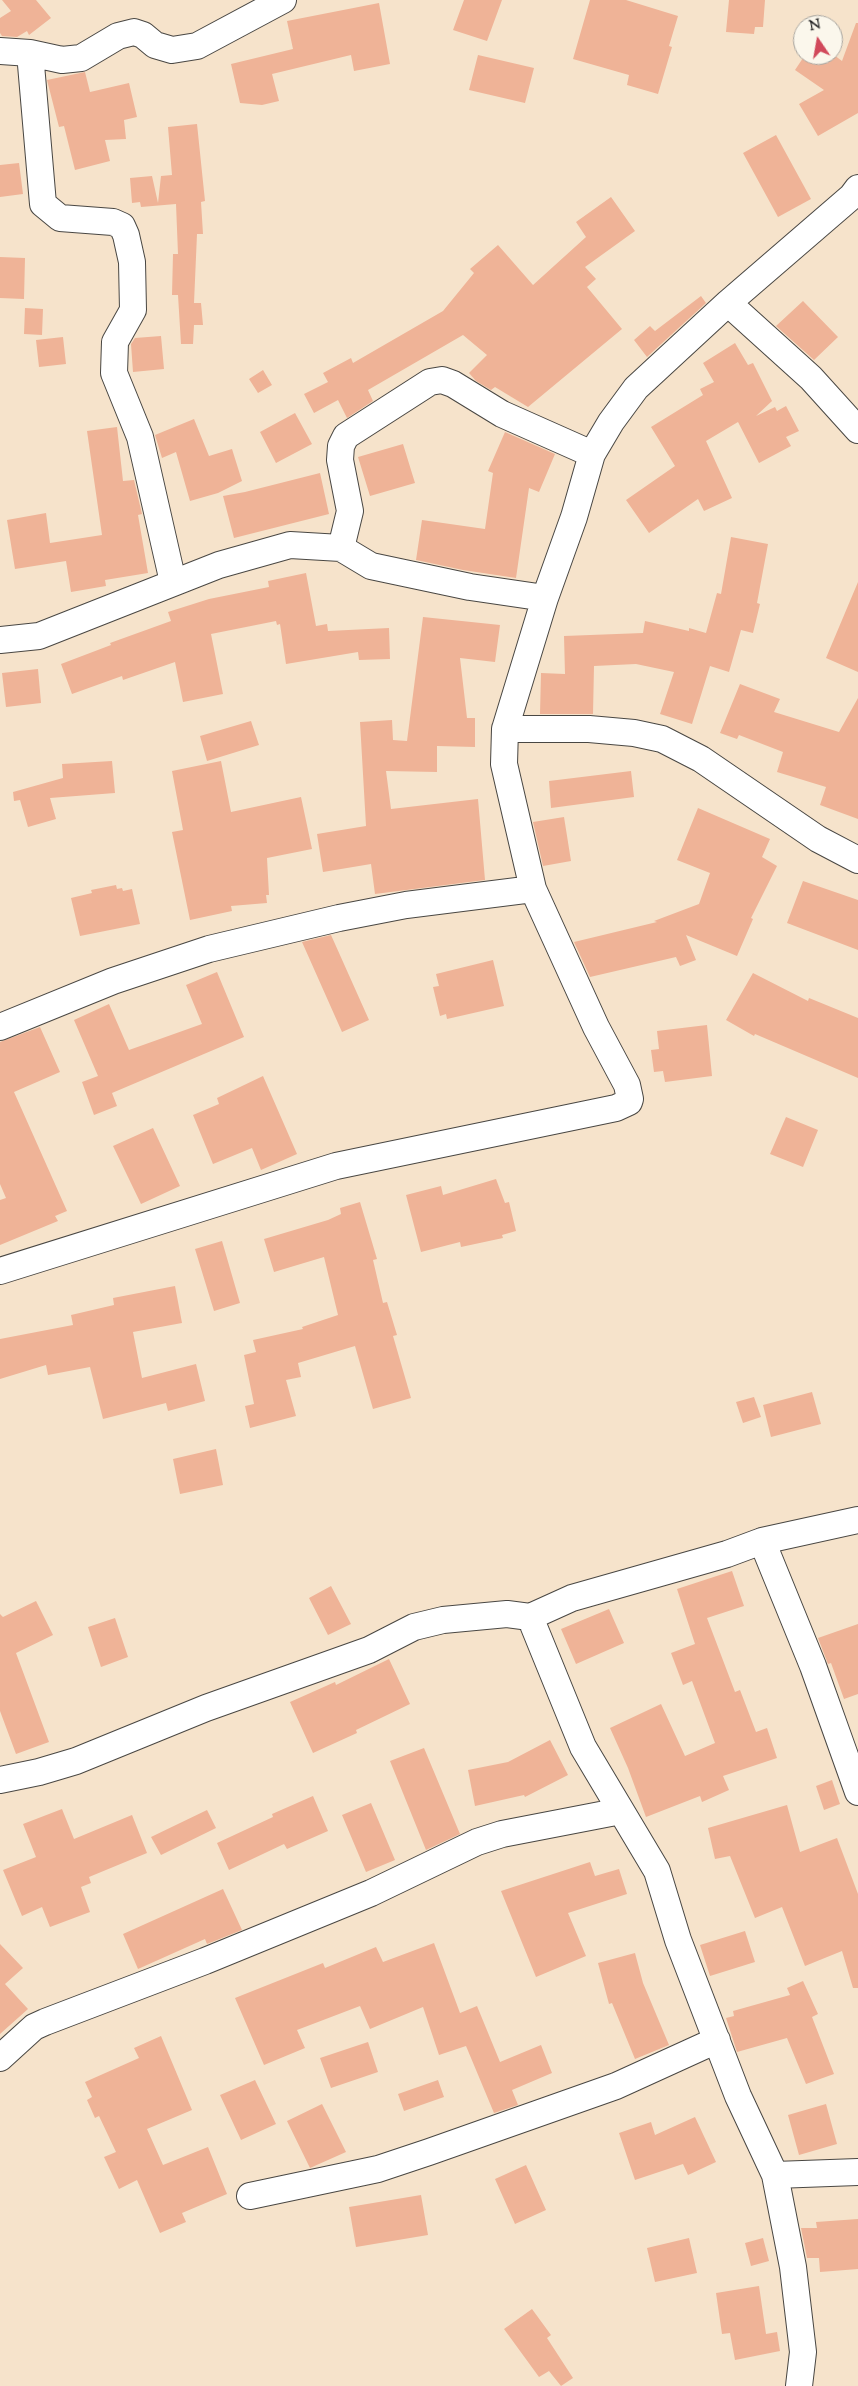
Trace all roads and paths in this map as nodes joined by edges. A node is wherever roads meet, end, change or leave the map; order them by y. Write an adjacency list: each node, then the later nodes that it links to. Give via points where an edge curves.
1 (283, 0): 3 (street, via 197,46 172,50 155,45 134,32 118,36 80,58 62,60)
2 (0, 51): 3 (street)
3 (30, 53): 9 (street, via 43,204 60,218 113,222 122,226 126,235 132,262 133,310 115,342 114,373 140,437)
4 (858, 188): 5 (street)
5 (728, 303): 6 (street, via 811,378); 7 (street, via 636,388)
6 (858, 430)
7 (592, 454): 8 (street, via 502,414 453,384 442,380 430,382 346,436 340,460 350,511); 10 (street)
8 (341, 548): 9 (street, via 290,545); 10 (street, via 371,566 470,587)
9 (173, 582): 11 (street, via 39,636)
10 (545, 598): 12 (street)
11 (0, 640)
12 (505, 730): 13 (street, via 589,729 662,739 701,759 818,840); 14 (street, via 504,764)
13 (858, 860)
14 (532, 889): 15 (street, via 406,905 209,949 113,981); 16 (street, via 596,1027 628,1085 628,1102 616,1108 336,1166)
15 (0, 1027)
16 (0, 1271)
17 (858, 1520): 18 (street)
18 (762, 1541): 19 (street, via 572,1598); 23 (street)
19 (530, 1617): 21 (street, via 507,1614 443,1620 414,1627 369,1650 206,1708 76,1761); 24 (street, via 584,1747)
20 (0, 1769): 21 (street, via 22,1764)
21 (33, 1772): 22 (street)
22 (0, 1780)
23 (857, 1786)
24 (621, 1811): 25 (street, via 657,1871 678,1940); 26 (street, via 502,1834 477,1842 371,1893 45,2022 34,2027)
25 (717, 2040): 28 (street, via 738,2096); 29 (street, via 616,2086 378,2170)
26 (0, 2058)
27 (858, 2172): 28 (street)
28 (775, 2174): 30 (street, via 794,2277 803,2352)
29 (250, 2196)
30 (799, 2386)

